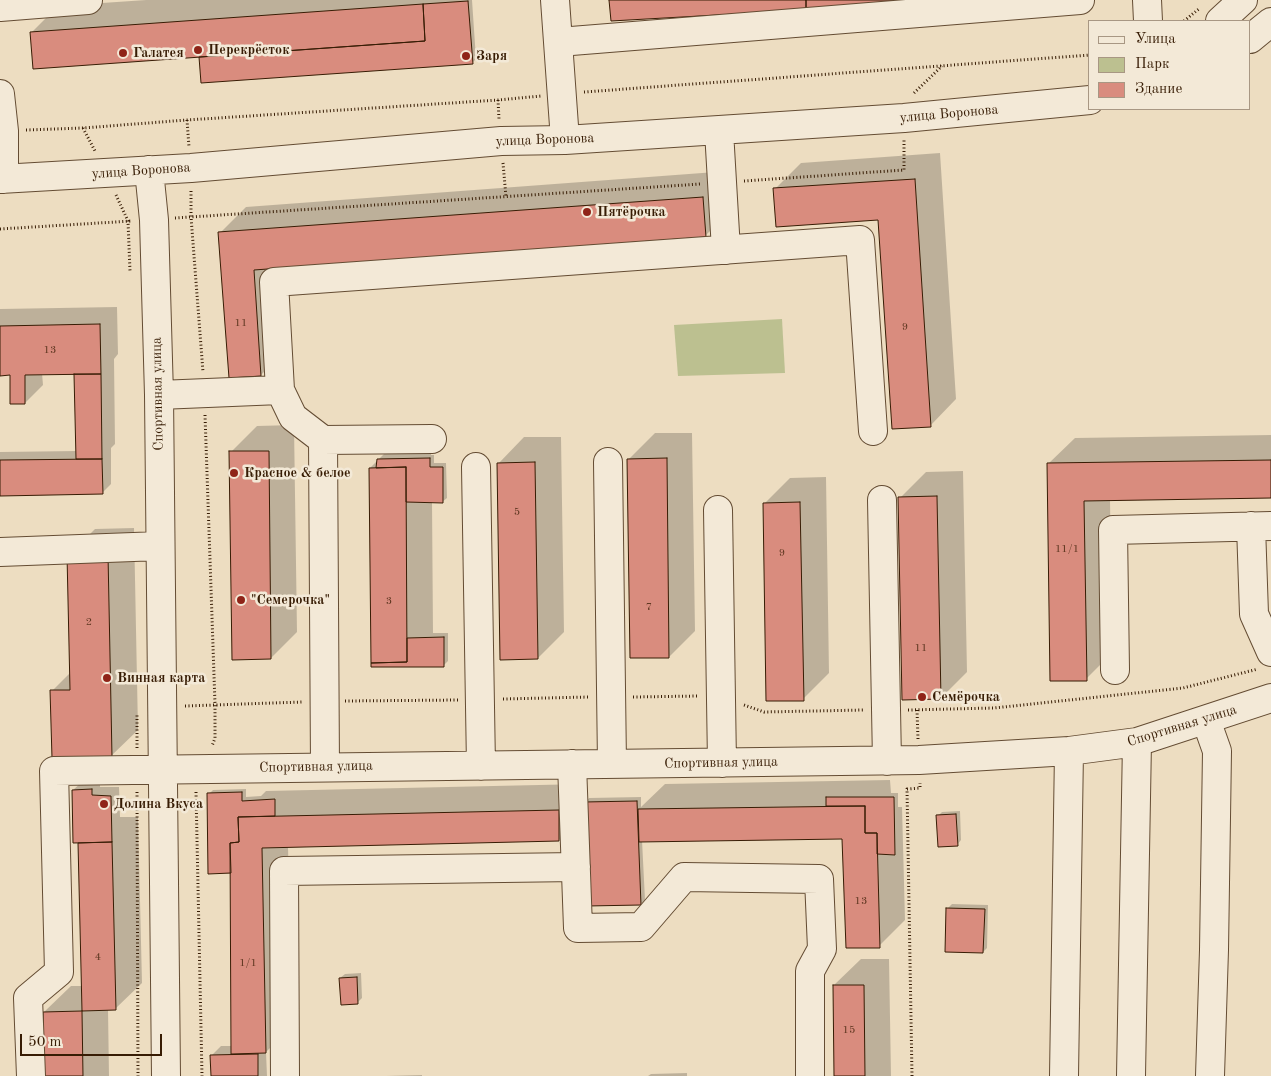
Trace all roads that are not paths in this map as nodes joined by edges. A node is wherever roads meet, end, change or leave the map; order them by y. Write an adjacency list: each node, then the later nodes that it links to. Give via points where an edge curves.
1 (88, 0): 6 (street)
2 (555, 0): 12 (street)
3 (1080, 0): 12 (street)
4 (1147, 0): 8 (street)
5 (1244, 0): 9 (street)
6 (56, 1): 7 (street)
7 (0, 7)
8 (1148, 20)
9 (1221, 20)
10 (1271, 22): 11 (street)
11 (1251, 38)
12 (560, 42): 16 (street)
13 (0, 94): 18 (street, via 4,131)
14 (1088, 100): 15 (street, улица Воронова, via 904,118)
15 (719, 130): 16 (street, улица Воронова); 19 (street)
16 (565, 140): 17 (street, улица Воронова, via 501,141)
17 (149, 170): 18 (street, улица Воронова); 21 (street, Спортивная улица, via 154,220)
18 (2, 179)
19 (726, 250): 20 (street, via 274,282); 22 (street, via 860,240)
20 (280, 390): 21 (street); 24 (street, via 293,417)
21 (159, 395): 30 (street, Спортивная улица)
22 (872, 431)
23 (432, 439): 24 (street)
24 (323, 440): 43 (street)
25 (608, 462): 41 (street)
26 (476, 466): 42 (street)
27 (882, 500): 38 (street)
28 (718, 510): 39 (street)
29 (1261, 526): 32 (street, via 1254,614); 33 (street, via 1113,530)
30 (160, 546): 31 (street); 44 (street, Спортивная улица)
31 (0, 552)
32 (1271, 652)
33 (1115, 670)
34 (1271, 698): 35 (street, Спортивная улица)
35 (1206, 720): 36 (street, Спортивная улица); 52 (street, via 1217,751)
36 (1137, 742): 37 (street, Спортивная улица); 51 (street)
37 (1069, 751): 38 (street, Спортивная улица); 50 (street)
38 (887, 761): 39 (street, Спортивная улица)
39 (722, 763): 41 (street, Спортивная улица)
40 (572, 764): 41 (street, Спортивная улица); 42 (street, Спортивная улица); 45 (street)
41 (612, 764)
42 (481, 766): 43 (street, Спортивная улица)
43 (325, 767): 44 (street, Спортивная улица)
44 (162, 769): 46 (street, via 54,771 59,972 28,998); 47 (street, Спортивная улица)
45 (576, 867): 48 (street, via 284,871); 49 (street, via 578,928 641,927 684,877 819,879 822,949 810,971)
46 (31, 1076)
47 (166, 1076)
48 (285, 1076)
49 (810, 1076)
50 (1064, 1076)
51 (1131, 1076)
52 (1210, 1076)

